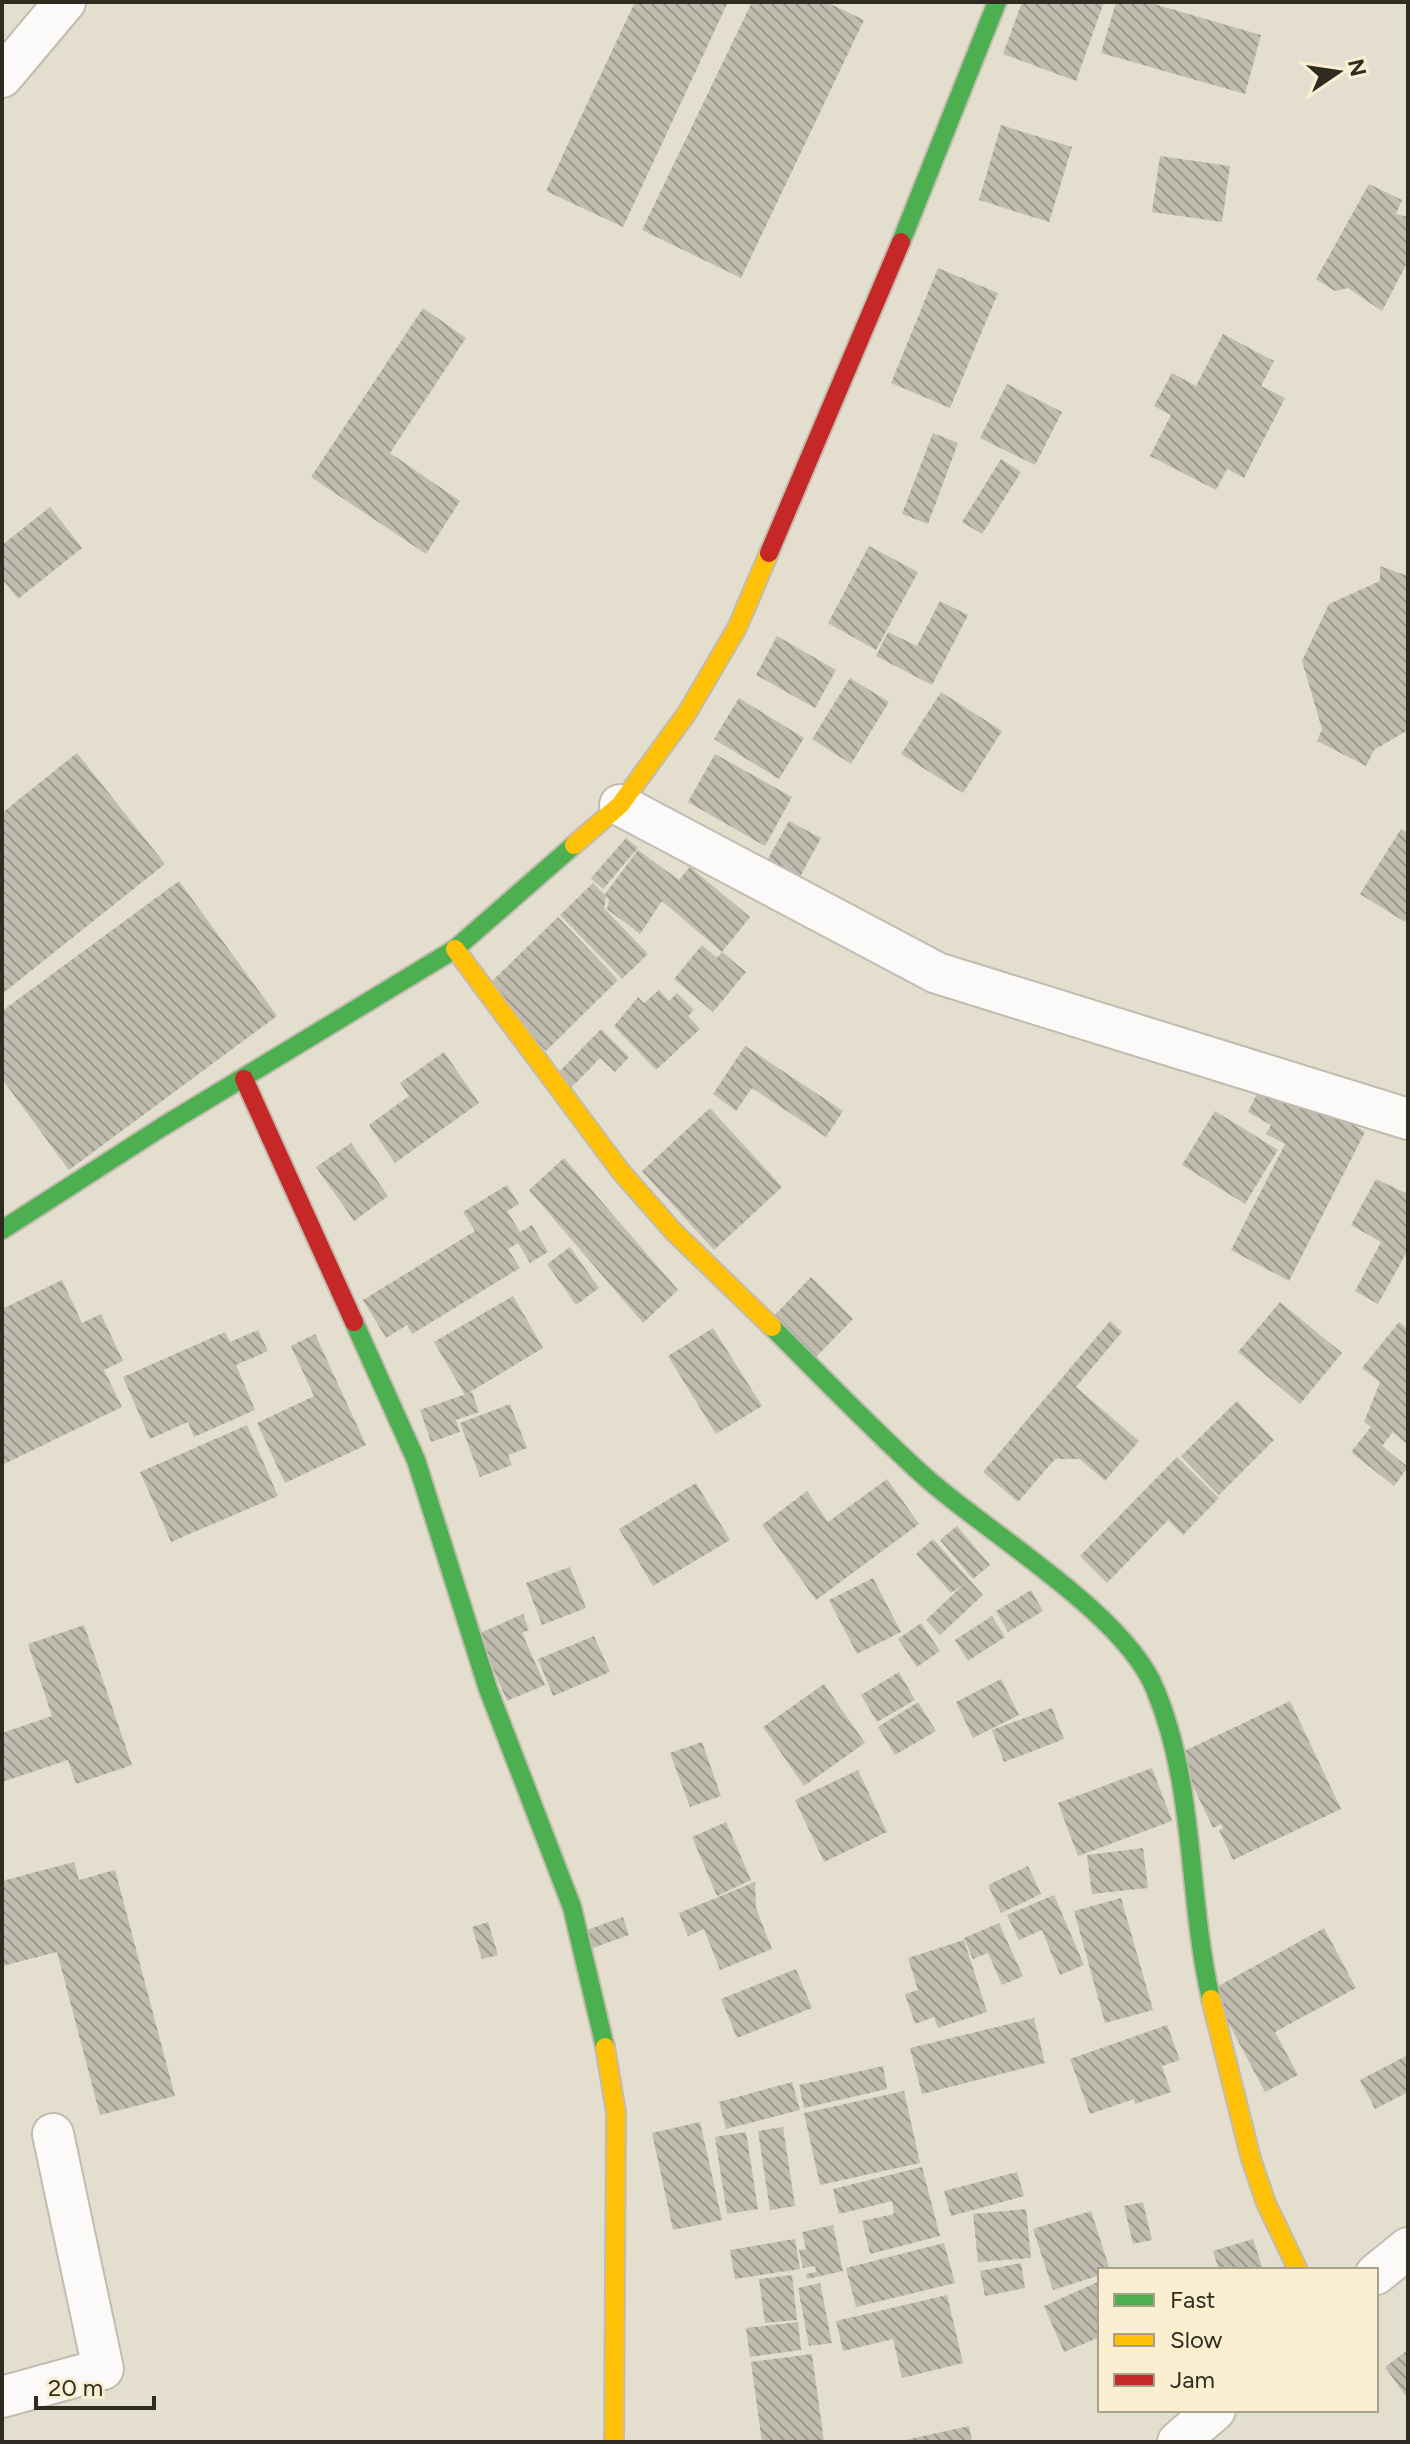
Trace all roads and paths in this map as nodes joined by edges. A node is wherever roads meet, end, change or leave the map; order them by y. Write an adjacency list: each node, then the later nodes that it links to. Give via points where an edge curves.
1 (65, 2): 3 (street)
2 (997, 2): 4 (street, via 737,628 687,713)
3 (2, 77)
4 (620, 805): 5 (street); 7 (street, via 937,973)
5 (455, 949): 6 (street); 11 (street, via 622,1173 674,1232 925,1477 1089,1608 1153,1684 1182,1783 1205,1972 1222,2043 1266,2203)
6 (244, 1079): 8 (street); 15 (street, via 416,1460 488,1689 572,1907 616,2112)
7 (1408, 1119)
8 (2, 1230)
9 (53, 2134): 13 (street, via 103,2369)
10 (1408, 2248): 12 (street)
11 (1297, 2268)
12 (1378, 2272)
13 (2, 2397)
14 (1213, 2412): 16 (street)
15 (614, 2442)
16 (1178, 2442)

